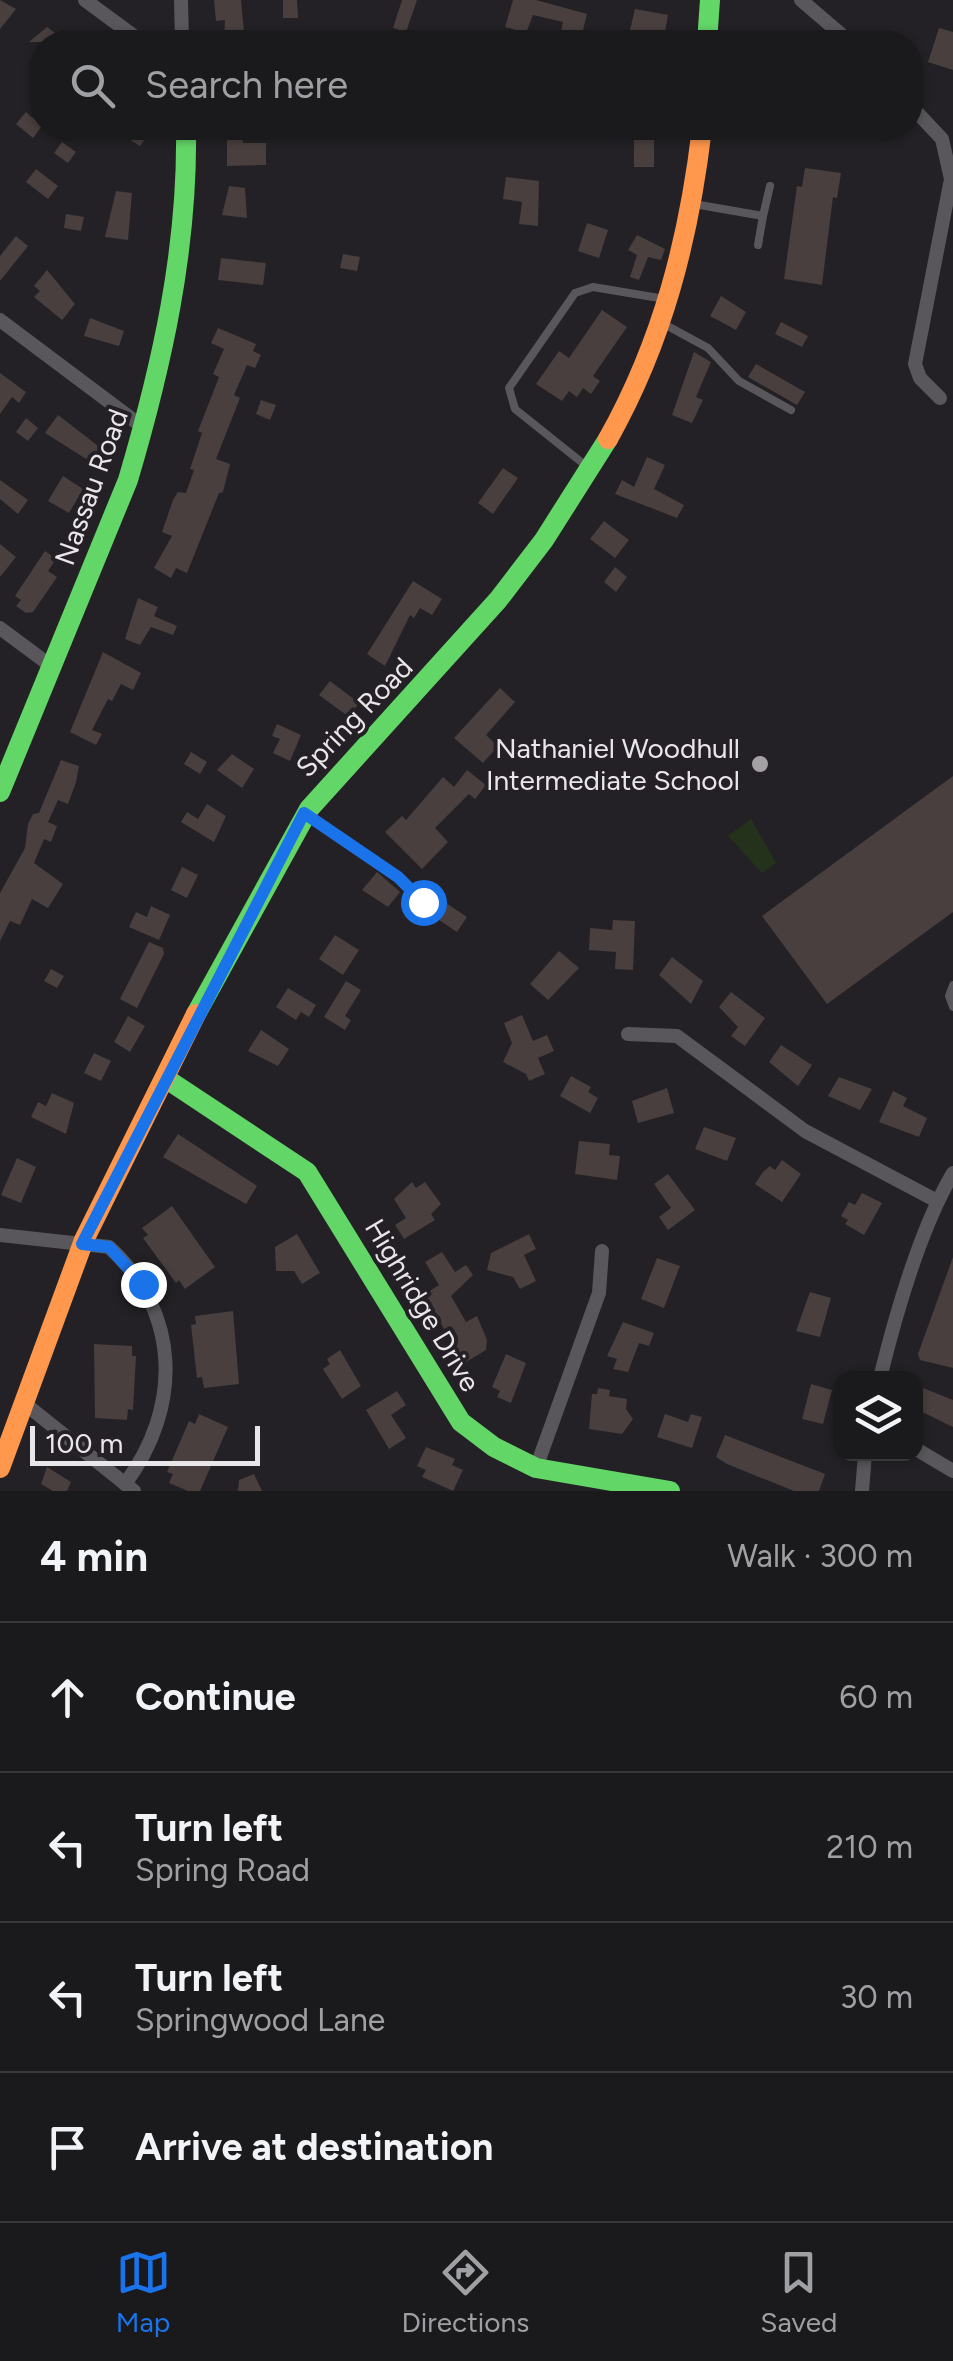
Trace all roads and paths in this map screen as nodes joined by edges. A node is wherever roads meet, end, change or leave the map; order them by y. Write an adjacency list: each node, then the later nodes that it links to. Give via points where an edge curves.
1 (85, 0): 5 (street)
2 (181, 0): 6 (street)
3 (710, 0): 7 (main road)
4 (801, 0): 8 (street)
5 (126, 30)
6 (182, 30)
7 (708, 30)
8 (836, 30)
9 (923, 119): 19 (street, via 942,140 951,178 915,364)
10 (186, 140): 21 (main road, Nassau Road, via 184,211)
11 (701, 140): 13 (main road, Spring Road)
12 (770, 186): 14 (lane)
13 (694, 204): 14 (lane); 16 (main road, Spring Road)
14 (763, 216): 15 (lane)
15 (758, 245)
16 (672, 300): 18 (main road, Spring Road); 22 (lane, via 593,287 575,294 508,388 516,409)
17 (0, 320): 21 (street)
18 (663, 324): 20 (lane, via 708,348 739,381); 22 (main road, Spring Road)
19 (940, 398)
20 (791, 410)
21 (144, 428): 24 (main road, Nassau Road)
22 (590, 469): 26 (main road, Spring Road, via 509,587)
23 (0, 628): 24 (street)
24 (52, 666): 25 (main road, Nassau Road)
25 (0, 792)
26 (304, 813): 27 (lane, via 398,877); 31 (main road, Spring Road)
27 (423, 902)
28 (953, 986): 29 (lane)
29 (953, 1007)
30 (628, 1034): 33 (street, via 677,1036 804,1131)
31 (164, 1078): 35 (main road, Spring Road); 42 (main road, Highridge Drive, via 307,1172 461,1422)
32 (953, 1173): 33 (street)
33 (937, 1201): 37 (street)
34 (0, 1236): 35 (street)
35 (82, 1244): 38 (main road, Spring Road); 44 (street, via 109,1247 126,1263 155,1308 166,1350 166,1402)
36 (602, 1251): 42 (street, via 599,1293)
37 (882, 1371)
38 (29, 1407): 41 (main road, Spring Road); 44 (street)
39 (923, 1453): 43 (street)
40 (864, 1461): 46 (street)
41 (0, 1468)
42 (536, 1468): 45 (main road, Highridge Drive)
43 (953, 1470)
44 (130, 1487)
45 (670, 1491)
46 (862, 1491)

